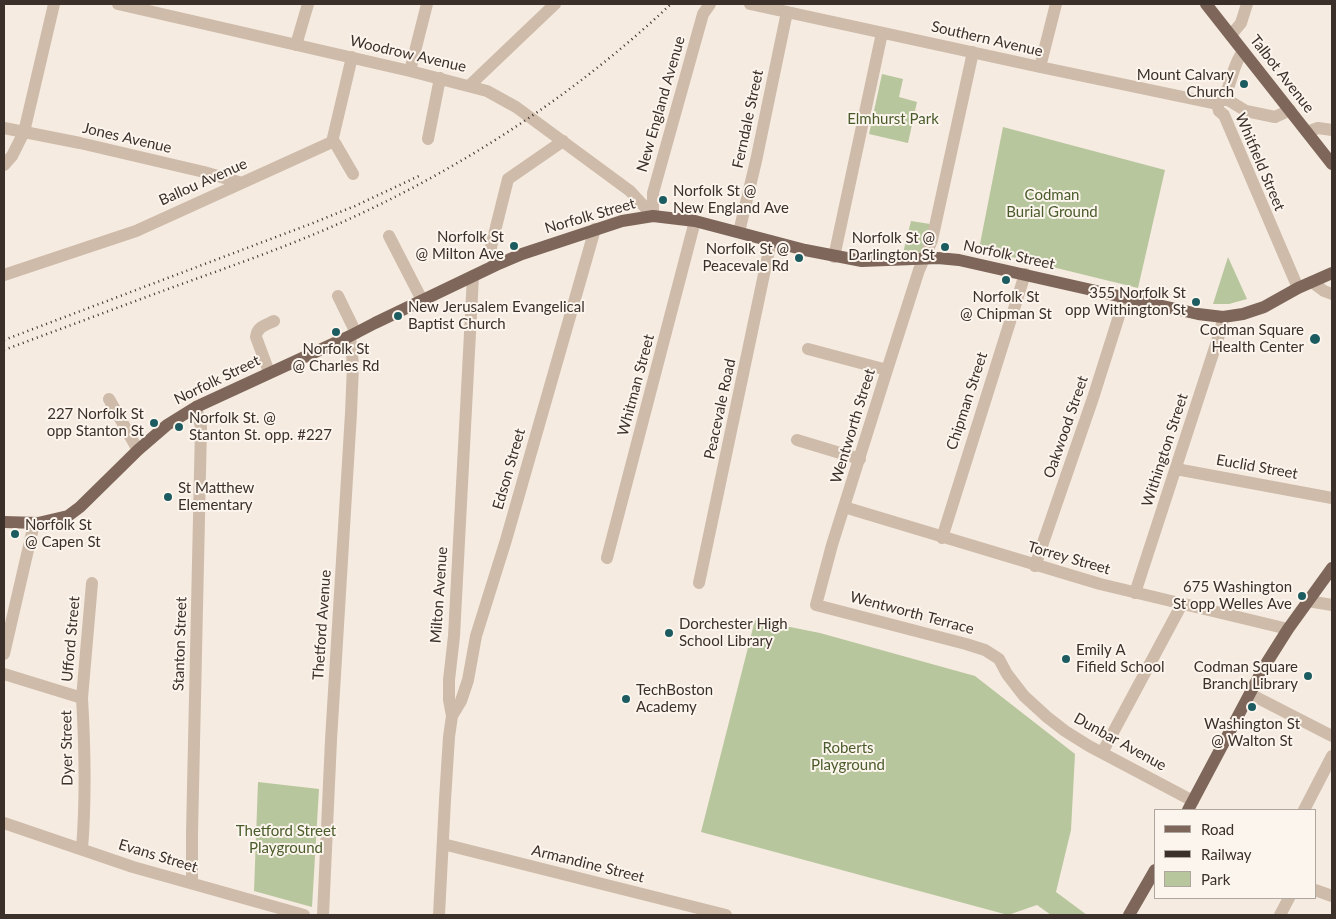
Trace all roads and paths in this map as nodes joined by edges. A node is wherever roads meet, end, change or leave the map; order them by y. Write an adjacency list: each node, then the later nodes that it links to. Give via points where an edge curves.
1 (54, 4): 28 (street)
2 (118, 4): 14 (street, Woodrow Avenue)
3 (308, 4): 14 (street)
4 (426, 4): 19 (street)
5 (555, 4): 21 (street)
6 (710, 4): 37 (street, New England Avenue, via 703,14 653,193)
7 (750, 4): 11 (street, Southern Avenue)
8 (1056, 4): 18 (street)
9 (1206, 4): 13 (main road, Talbot Avenue)
10 (1246, 4): 13 (street, via 1241,24)
11 (787, 12): 12 (street, Southern Avenue); 40 (street, Ferndale Street)
12 (882, 33): 15 (street, Southern Avenue); 43 (street)
13 (1231, 35): 16 (main road, Talbot Avenue)
14 (296, 45): 17 (street, Woodrow Avenue)
15 (973, 52): 18 (street, Southern Avenue); 44 (street, Wentworth Street, via 932,240)
16 (1243, 52): 22 (street, Whitfield Street, via 1236,60); 23 (main road, Talbot Avenue)
17 (352, 57): 19 (street, Woodrow Avenue); 32 (street)
18 (1040, 68): 22 (street, Southern Avenue)
19 (410, 71): 20 (street, Woodrow Avenue)
20 (440, 78): 21 (street, Woodrow Avenue); 30 (street)
21 (470, 86): 31 (street, Woodrow Avenue, via 501,98)
22 (1219, 102): 24 (street, Southern Avenue, via 1234,102); 25 (street, Whitfield Street, via 1219,111)
23 (1290, 110): 24 (street, Southern Avenue, via 1275,117); 29 (main road, Talbot Avenue)
24 (1246, 111): 25 (street, Southern Avenue)
25 (1224, 115): 51 (street, Whitfield Street)
26 (4, 128): 28 (street, Jones Avenue)
27 (1332, 130): 29 (street, via 1318,128)
28 (24, 132): 34 (street); 36 (street, Jones Avenue)
29 (1307, 132): 33 (main road, Talbot Avenue)
30 (428, 139)
31 (562, 141): 37 (street, Woodrow Avenue, via 630,191); 45 (street, via 508,179 491,247)
32 (332, 142): 35 (street, via 336,143); 36 (street, Ballou Avenue)
33 (1332, 164)
34 (4, 165)
35 (353, 174)
36 (242, 183): 48 (street, Ballou Avenue, via 136,231)
37 (652, 216): 38 (main road, Norfolk Street); 39 (main road, Norfolk Street)
38 (695, 221): 40 (main road, Norfolk Street); 73 (street, Whitman Street)
39 (595, 229): 45 (main road, Norfolk Street); 86 (street, Edson Street, via 476,636)
40 (739, 232): 42 (main road, Norfolk Street)
41 (389, 236): 55 (street)
42 (772, 241): 43 (main road, Norfolk Street); 77 (street, Peacevale Road)
43 (834, 257): 44 (main road, Norfolk Street, via 862,261)
44 (925, 259): 47 (main road, Norfolk Street, via 959,260); 60 (street, Wentworth Street)
45 (496, 265): 49 (main road, Norfolk Street)
46 (1332, 273): 50 (main road, Norfolk Street)
47 (1025, 274): 54 (main road, Norfolk Street); 72 (street, Chipman Street)
48 (4, 275)
49 (474, 276): 55 (main road, Norfolk Street); 85 (street, Milton Avenue)
50 (1312, 282): 51 (main road, Norfolk Street); 52 (street)
51 (1298, 288): 56 (main road, Norfolk Street, via 1264,307)
52 (1332, 294)
53 (338, 296): 58 (street)
54 (1125, 297): 56 (main road, Norfolk Street); 74 (street, Oakwood Street)
55 (422, 300): 58 (main road, Norfolk Street)
56 (1223, 317): 67 (street, Withington Street)
57 (274, 322): 61 (street, via 256,332)
58 (353, 335): 61 (main road, Norfolk Street); 108 (street, Thetford Avenue)
59 (808, 349): 60 (street)
60 (887, 370): 66 (street, Wentworth Street)
61 (270, 372): 63 (main road, Norfolk Street)
62 (109, 399): 65 (street)
63 (196, 407): 65 (main road, Norfolk Street, via 167,424); 103 (street, Stanton Street, via 202,426)
64 (797, 440): 66 (street)
65 (138, 450): 71 (main road, Norfolk Street, via 68,516)
66 (860, 459): 69 (street, Wentworth Street)
67 (1176, 469): 68 (street, Euclid Street); 78 (street, Withington Street)
68 (1332, 498)
69 (844, 507): 72 (street, Torrey Street); 81 (street, Wentworth Street)
70 (4, 522): 71 (main road, Norfolk Street)
71 (34, 524): 84 (street)
72 (942, 538): 74 (street, Torrey Street)
73 (607, 558)
74 (1036, 566): 78 (street, Torrey Street)
75 (1332, 568): 79 (main road)
76 (92, 583): 92 (street, Ufford Street)
77 (699, 583)
78 (1135, 593): 80 (street, Torrey Street)
79 (1308, 601): 82 (street); 83 (main road)
80 (1182, 604): 83 (street, Torrey Street); 95 (street)
81 (816, 605): 87 (street, Wentworth Terrace, via 966,644)
82 (1332, 605)
83 (1288, 628): 91 (main road)
84 (5, 647)
85 (451, 654): 86 (street, via 465,649); 89 (street, Milton Avenue)
86 (473, 658): 90 (street, Edson Street)
87 (999, 659): 95 (street, Dunbar Avenue, via 1024,696 1047,717)
88 (4, 674): 92 (street, Dyer Street)
89 (449, 680): 90 (street, via 458,686); 93 (street, Milton Avenue)
90 (468, 680): 93 (street, Edson Street)
91 (1250, 694): 94 (street); 97 (main road)
92 (82, 698): 101 (street, Dyer Street)
93 (452, 716): 100 (street, Milton Avenue)
94 (1332, 736)
95 (1102, 753): 97 (street, Dunbar Avenue)
96 (1332, 756): 98 (street)
97 (1190, 806)
98 (1305, 809)
99 (4, 823): 101 (street, Evans Street)
100 (443, 844): 109 (street, Milton Avenue); 110 (street, Armandine Street)
101 (82, 850): 103 (street, Evans Street)
102 (1154, 872): 111 (main road)
103 (192, 883): 107 (street, Evans Street)
104 (1316, 890): 105 (street)
105 (1332, 896)
106 (1288, 899): 112 (street)
107 (304, 915)
108 (322, 915)
109 (439, 915)
110 (726, 915)
111 (1129, 915)
112 (1280, 915)

